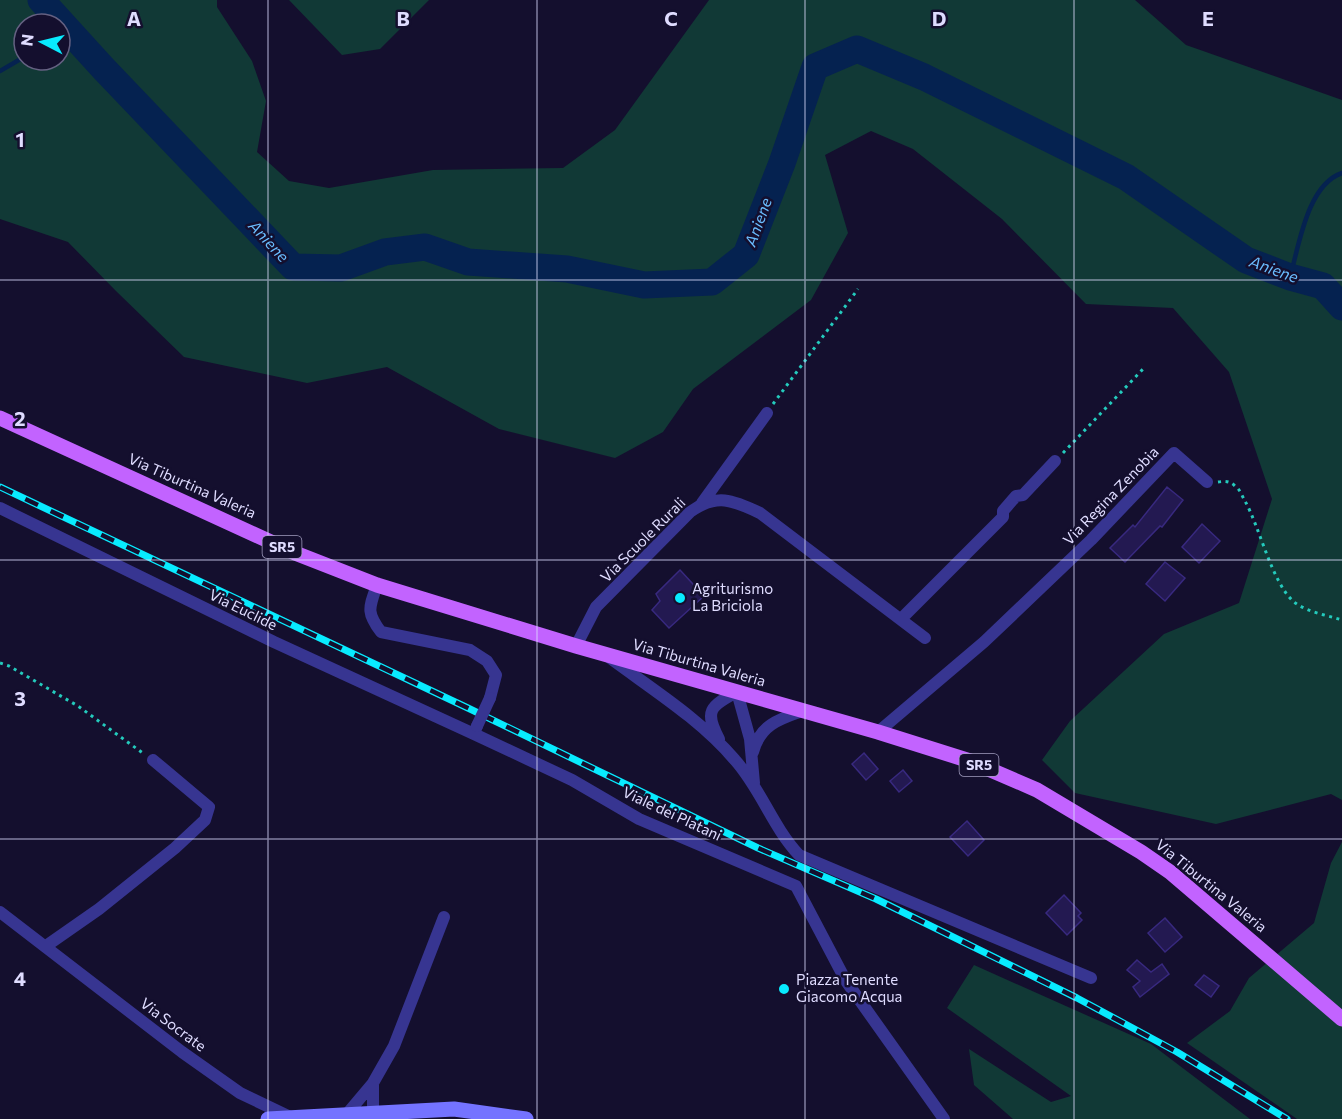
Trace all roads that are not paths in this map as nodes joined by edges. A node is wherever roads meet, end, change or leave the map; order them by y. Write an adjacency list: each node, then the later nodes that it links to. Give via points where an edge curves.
1 (767, 413): 5 (street)
2 (0, 418): 7 (main road, Via Tiburtina Valeria / SR5, via 295,553)
3 (1056, 460): 8 (street, via 1023,495 1016,496 1003,511 1003,517)
4 (1207, 483): 15 (street, Via Regina Zenobia, via 1174,453 1091,540 984,642)
5 (702, 503): 8 (street, Via Scuole Rurali, via 729,501 760,513); 10 (street, Via Scuole Rurali, via 596,607)
6 (0, 508): 14 (street, Via Euclide, via 274,642)
7 (378, 585): 10 (main road, Via Tiburtina Valeria / SR5); 14 (street, bridge, via 370,617 381,632 470,650 488,661 496,675)
8 (901, 619): 9 (street, Via Scuole Rurali)
9 (926, 638)
10 (576, 646): 11 (main road, Via Tiburtina Valeria / SR5)
11 (607, 655): 12 (main road, Via Tiburtina Valeria / SR5); 16 (street, via 709,732)
12 (737, 692): 13 (main road, Via Tiburtina Valeria / SR5); 16 (street, via 716,702 710,716); 17 (street)
13 (802, 711): 15 (main road, Via Tiburtina Valeria / SR5); 17 (street, via 776,719 755,745)
14 (476, 730): 31 (street, Viale dei Platani, via 639,819 796,886 846,981)
15 (878, 732): 24 (main road, Via Tiburtina Valeria / SR5, via 970,761 1037,790 1141,852 1170,872)
16 (724, 748): 19 (street)
17 (752, 759): 19 (street)
18 (153, 760): 22 (street, via 209,807 205,820 175,849)
19 (754, 783): 23 (street, via 784,839 799,855)
20 (0, 912): 22 (street, Via Socrate)
21 (444, 917): 25 (street, via 393,1046)
22 (46, 946): 26 (street, Via Socrate, via 182,1052 231,1086)
23 (1091, 978)
24 (1342, 1019)
25 (373, 1083): 27 (street); 28 (street)
26 (290, 1117): 27 (street); 29 (street)
27 (346, 1117): 28 (street)
28 (373, 1117): 30 (street, via 454,1109)
29 (268, 1119)
30 (526, 1119)
31 (944, 1119)

